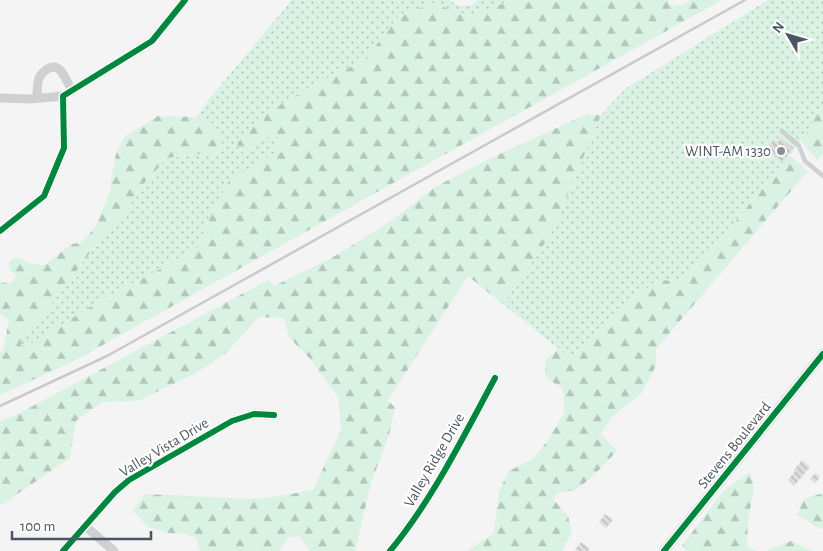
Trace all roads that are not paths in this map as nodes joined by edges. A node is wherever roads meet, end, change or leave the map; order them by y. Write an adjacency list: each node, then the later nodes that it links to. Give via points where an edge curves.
1 (185, 0): 2 (street, via 152,41)
2 (72, 91): 3 (street); 5 (street, via 60,69 50,67 38,80)
3 (63, 96): 5 (street); 8 (street, via 64,148 44,196)
4 (0, 98): 5 (street)
5 (37, 98)
6 (782, 131): 7 (lane, via 799,146 805,161)
7 (823, 176)
8 (0, 231)
9 (823, 354): 16 (street, Stevens Boulevard)
10 (495, 378): 15 (street, Valley Ridge Drive, via 430,496)
11 (274, 415): 12 (street, Valley Vista Drive, via 254,414 232,421 129,480)
12 (85, 526): 13 (street, Valley Vista Drive); 14 (street)
13 (63, 551)
14 (114, 551)
15 (390, 551)
16 (664, 551)

